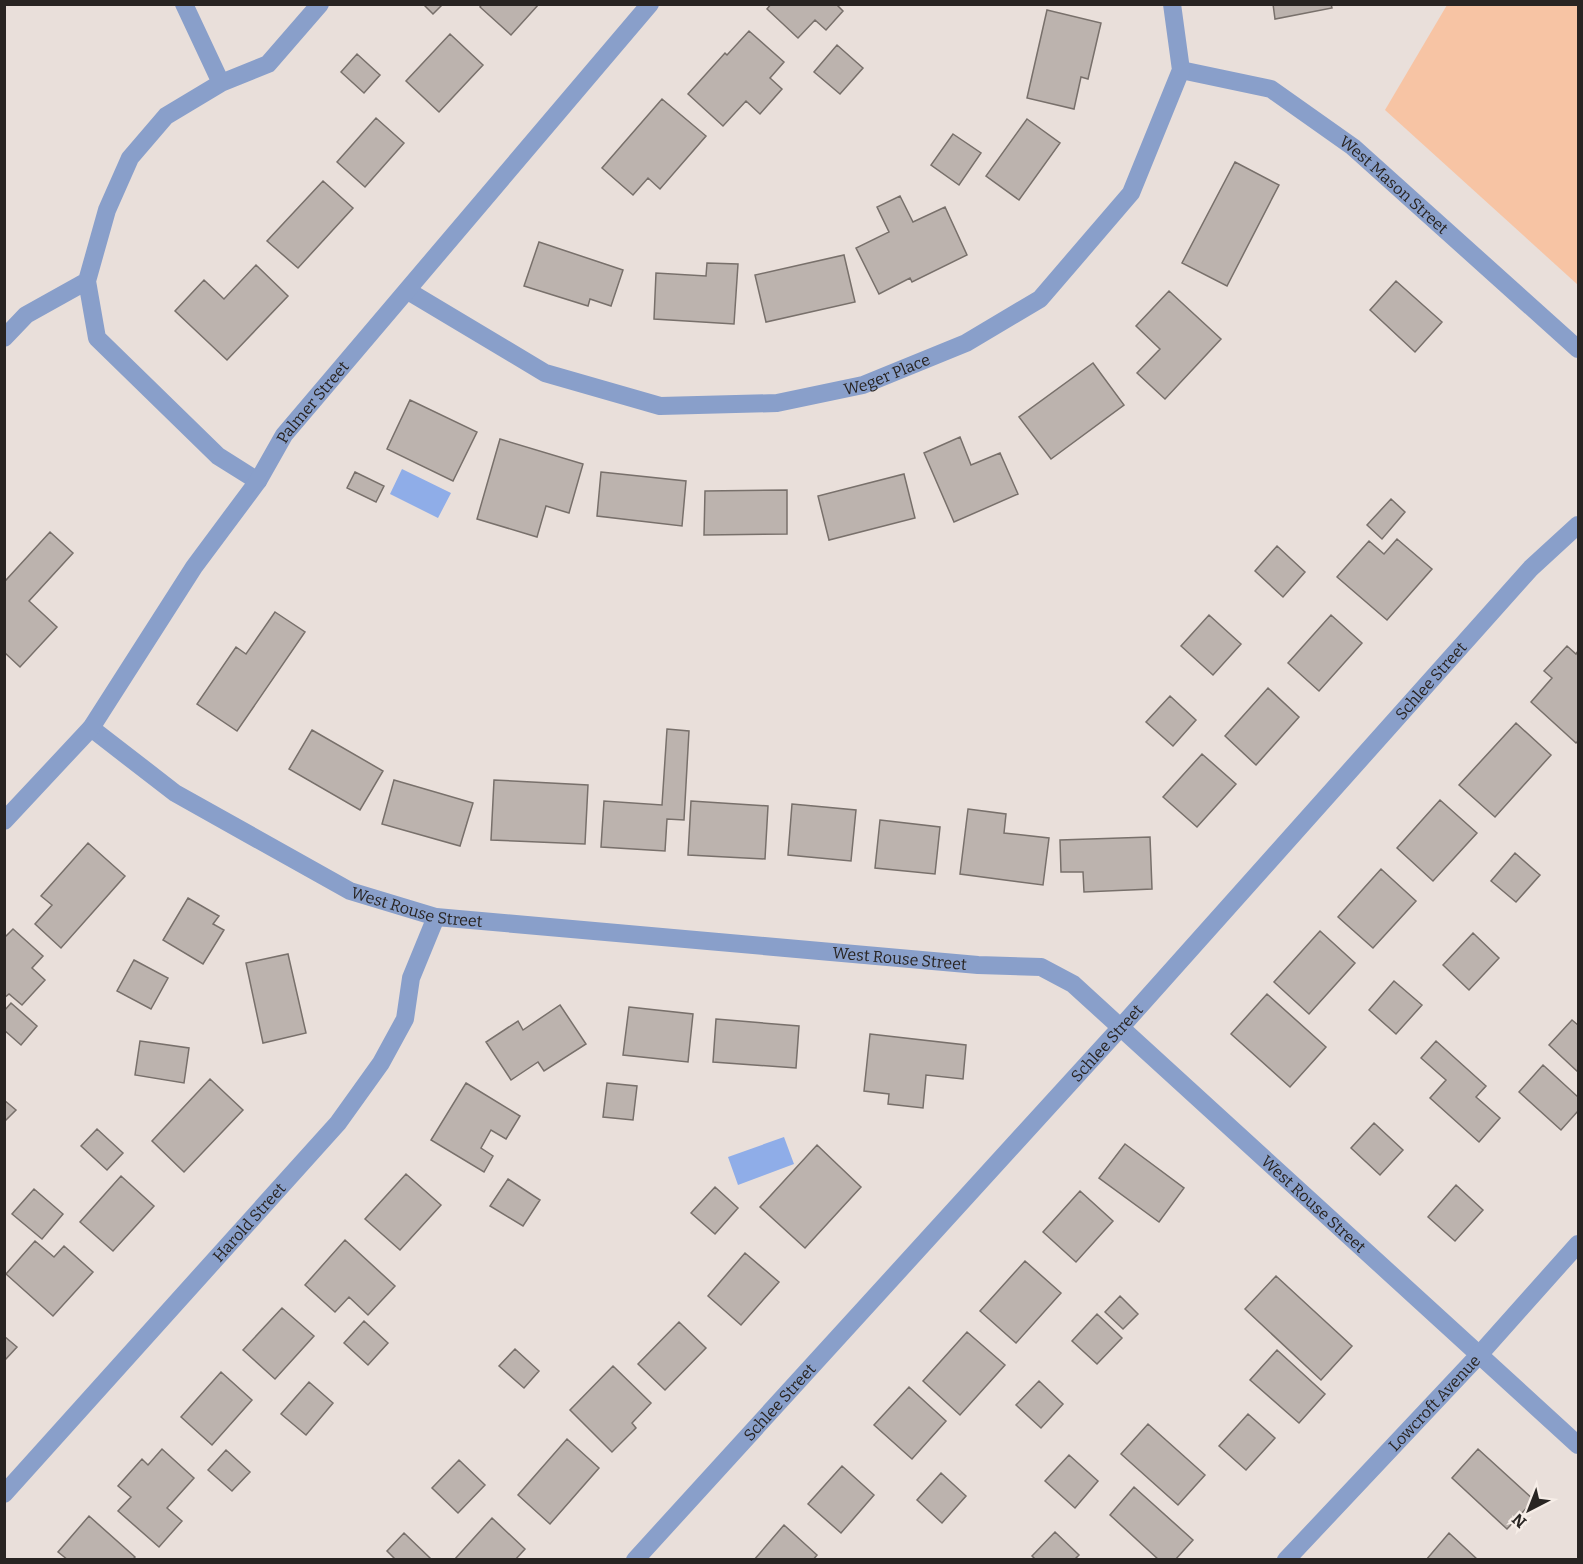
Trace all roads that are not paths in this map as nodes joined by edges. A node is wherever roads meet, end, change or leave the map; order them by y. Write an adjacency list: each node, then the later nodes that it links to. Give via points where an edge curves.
1 (184, 4): 6 (street)
2 (320, 4): 6 (street, via 268,64)
3 (650, 4): 8 (street, Palmer Street)
4 (1172, 4): 5 (street, Weger Place)
5 (1181, 70): 8 (street, Weger Place, via 1131,193 1040,298 966,343 863,385 777,403 660,406 545,373); 10 (street, West Mason Street, via 1271,89 1353,147)
6 (221, 83): 7 (street, via 166,116 130,158 107,210)
7 (87, 281): 9 (street, via 26,315); 11 (street, via 97,338 218,456)
8 (408, 291): 11 (street, Palmer Street, via 284,435)
9 (4, 338)
10 (1578, 349)
11 (258, 481): 13 (street, Palmer Street, via 194,567)
12 (1578, 525): 16 (street, Schlee Street, via 1531,568)
13 (91, 728): 14 (street, Palmer Street); 15 (street, West Rouse Street, via 175,793 350,891)
14 (4, 821)
15 (436, 917): 16 (street, West Rouse Street, via 978,965 1041,967 1073,984); 20 (street, Harold Street, via 411,978 405,1019 381,1063 338,1123)
16 (1121, 1027): 18 (street, West Rouse Street); 21 (street, Schlee Street)
17 (1578, 1244): 18 (street, Lowcroft Avenue)
18 (1479, 1355): 19 (street, West Rouse Street); 22 (street, Lowcroft Avenue)
19 (1578, 1445)
20 (4, 1494)
21 (635, 1560)
22 (1286, 1560)

